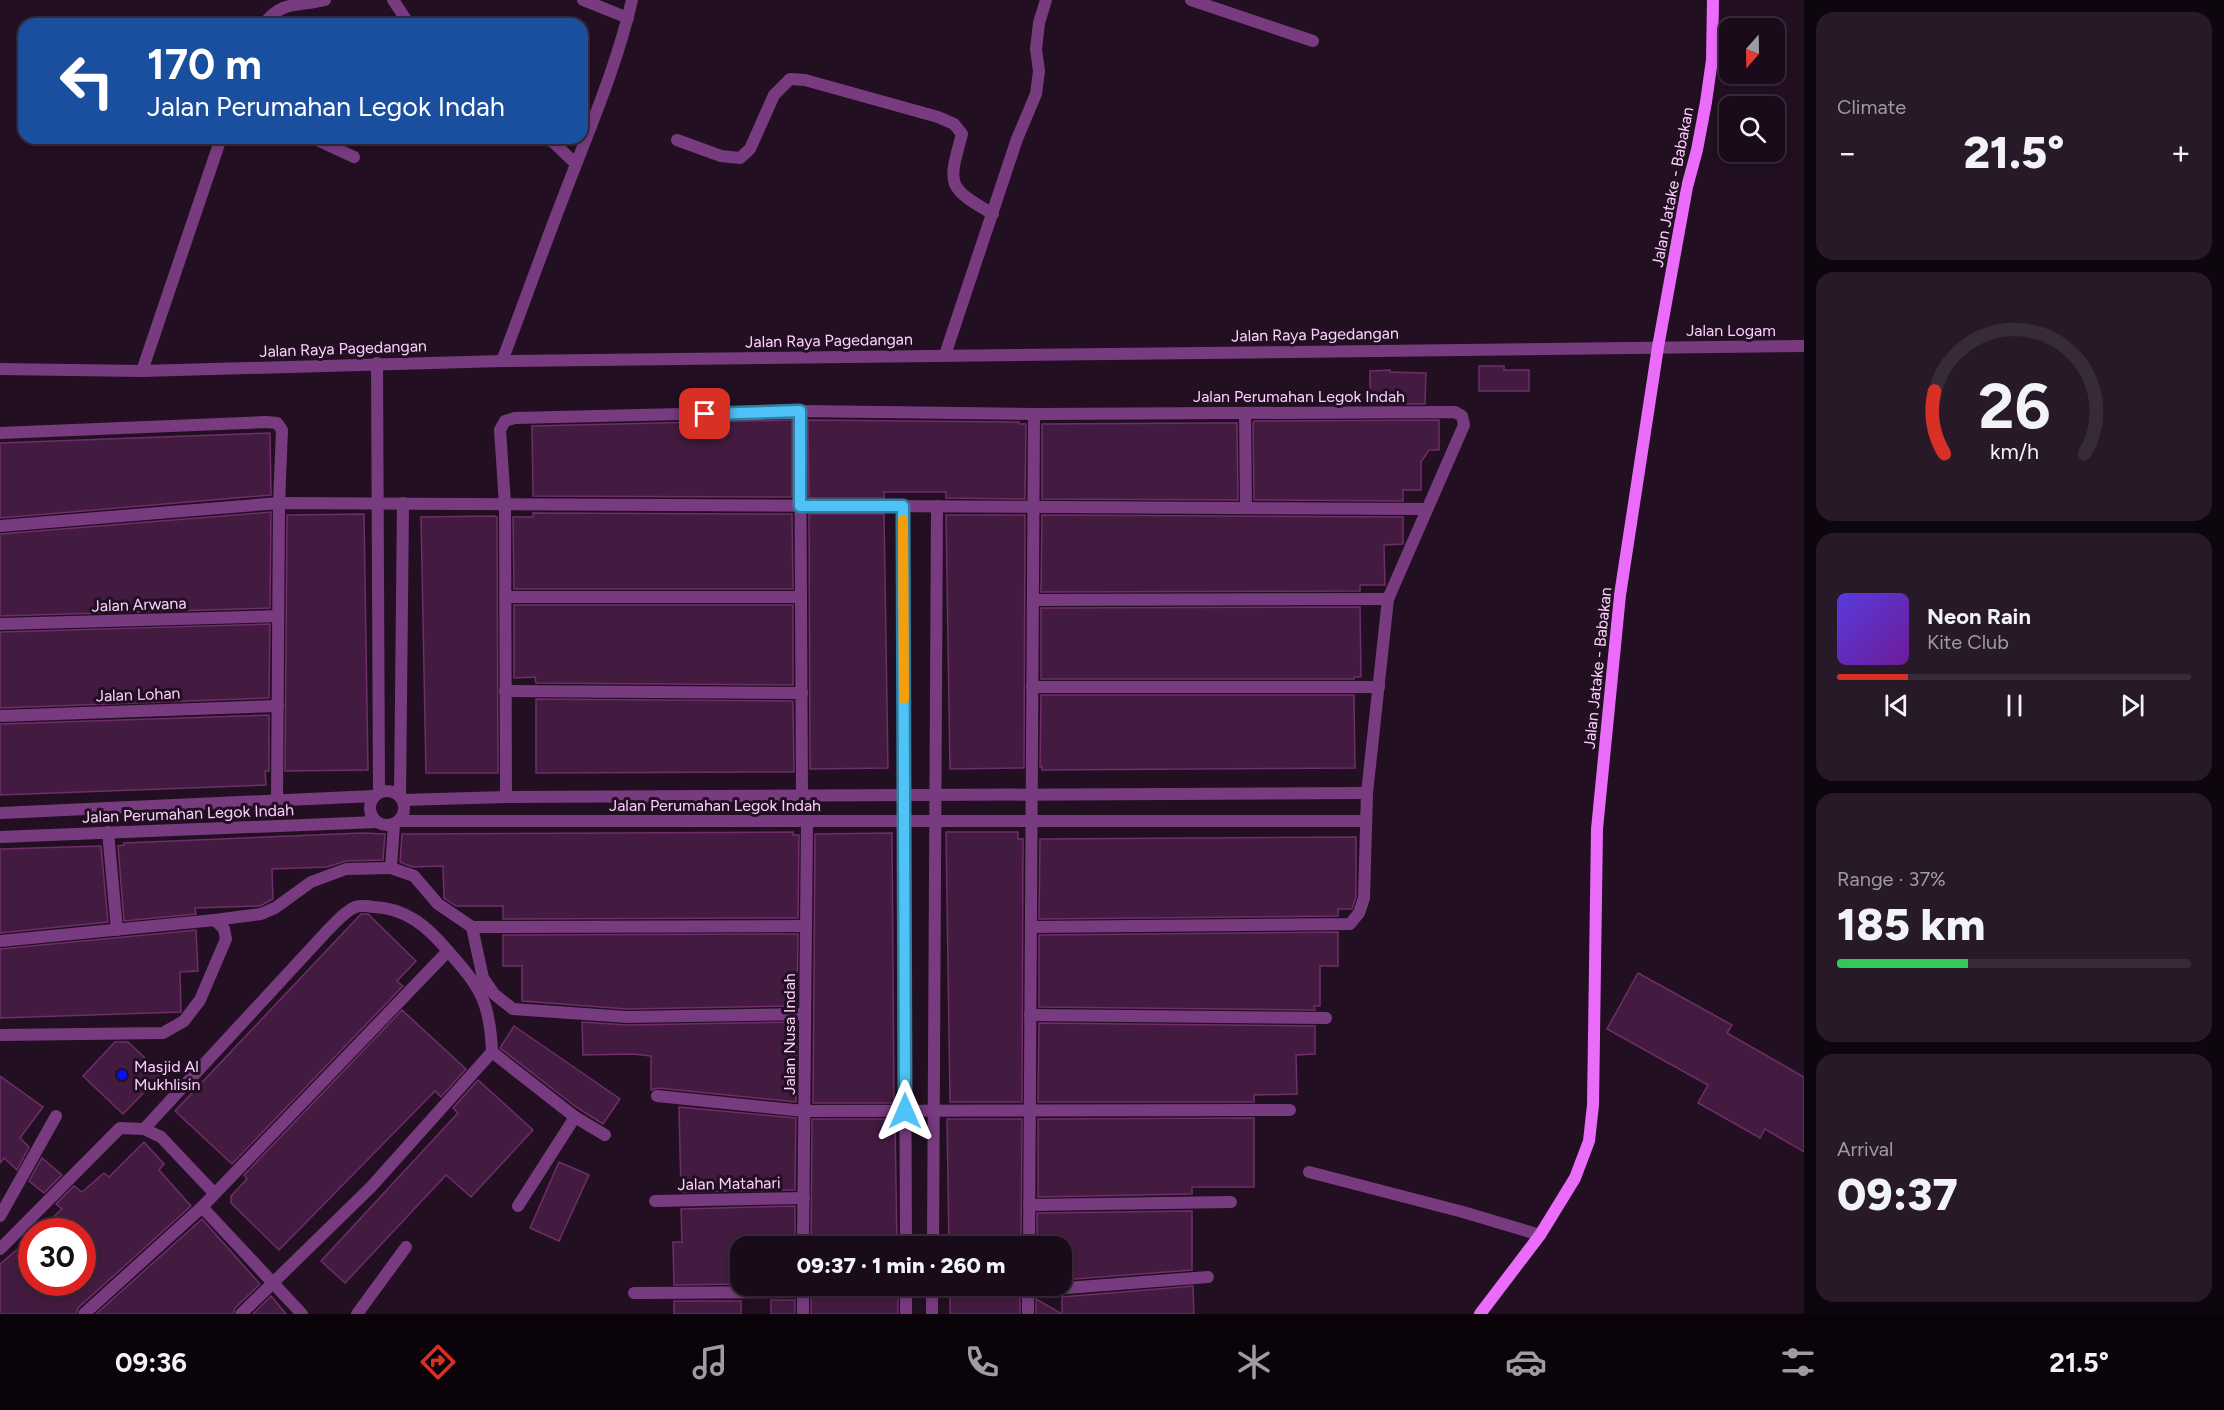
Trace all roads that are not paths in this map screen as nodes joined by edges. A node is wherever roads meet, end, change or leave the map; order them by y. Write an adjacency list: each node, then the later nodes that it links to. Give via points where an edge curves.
1 (325, 0): 8 (street, via 288,3 273,10)
2 (393, 0): 9 (street)
3 (584, 0): 10 (street)
4 (632, 0): 10 (street)
5 (1046, 0): 20 (street, via 1036,49 1036,94)
6 (1191, 0): 11 (street)
7 (1713, 0): 22 (main road, Jalan Jatake - Babakan, via 1712,60 1706,102)
8 (268, 18)
9 (405, 18)
10 (628, 18): 12 (street)
11 (1313, 41)
12 (588, 135)
13 (677, 140): 20 (street, via 721,156 740,158 750,149 774,94 790,79 805,80 954,124 962,134 952,170 954,186)
14 (219, 144): 27 (street)
15 (325, 144): 18 (street)
16 (555, 144): 19 (street)
17 (584, 144): 19 (street)
18 (354, 158)
19 (576, 164): 24 (street)
20 (993, 214): 23 (street)
21 (1804, 346): 22 (street, Jalan Logam)
22 (1658, 347): 23 (street, Jalan Raya Pagedangan); 106 (main road, Jalan Jatake - Babakan, via 1620,595 1597,829 1593,1105 1589,1141 1575,1178)
23 (945, 354): 24 (street, Jalan Raya Pagedangan)
24 (502, 361): 25 (street, Jalan Raya Pagedangan)
25 (377, 363): 27 (street, Jalan Raya Pagedangan); 33 (street)
26 (0, 369): 27 (street, Jalan Raya Pagedangan)
27 (142, 371)
28 (800, 411): 30 (street, Jalan Perumahan Legok Indah); 35 (street, Jalan Perumahan Legok Indah, via 505,421 500,430); 36 (street, Jalan Perumahan Legok Indah)
29 (1245, 413): 30 (street, Jalan Perumahan Legok Indah); 40 (street); 41 (street, Jalan Perumahan Legok Indah, via 1455,412 1462,416 1464,425)
30 (1034, 414): 39 (street)
31 (0, 433): 32 (street, via 277,423 282,430)
32 (279, 503): 33 (street); 42 (street); 47 (street)
33 (377, 503): 34 (street); 56 (street)
34 (403, 504): 35 (street); 62 (street)
35 (504, 504): 36 (street); 43 (street, Jalan Perumahan Legok Indah)
36 (800, 506): 37 (street); 44 (street, Jalan Perumahan Legok Indah)
37 (903, 506): 38 (street); 59 (street)
38 (937, 506): 39 (street); 60 (street)
39 (1034, 507): 40 (street); 46 (street)
40 (1246, 508): 41 (street)
41 (1426, 509): 45 (street, Jalan Perumahan Legok Indah)
42 (0, 526)
43 (505, 597): 44 (street); 51 (street, Jalan Perumahan Legok Indah)
44 (801, 597): 52 (street, Jalan Perumahan Legok Indah)
45 (1388, 599): 46 (street); 50 (street, Jalan Perumahan Legok Indah)
46 (1033, 600): 49 (street)
47 (278, 616): 48 (street, Jalan Arwana); 53 (street)
48 (0, 624)
49 (1032, 687): 50 (street); 57 (street)
50 (1379, 687): 55 (street, Jalan Perumahan Legok Indah)
51 (505, 691): 52 (street); 61 (street, Jalan Perumahan Legok Indah)
52 (802, 693): 58 (street, Jalan Perumahan Legok Indah)
53 (278, 706): 54 (street, Jalan Lohan); 63 (street)
54 (0, 716)
55 (1367, 793): 57 (street, Jalan Perumahan Legok Indah); 69 (street, Jalan Perumahan Legok Indah)
56 (377, 794): 62 (street, via 390,790); 63 (street, Jalan Perumahan Legok Indah); 70 (street, via 370,813)
57 (1031, 794): 60 (street, Jalan Perumahan Legok Indah); 68 (street)
58 (802, 795): 59 (street, Jalan Perumahan Legok Indah); 61 (street, Jalan Perumahan Legok Indah)
59 (904, 795): 60 (street, Jalan Perumahan Legok Indah); 66 (street)
60 (935, 795): 67 (street)
61 (506, 796): 62 (street, Jalan Perumahan Legok Indah)
62 (402, 798): 71 (street, via 405,811)
63 (277, 801): 64 (street, Jalan Perumahan Legok Indah)
64 (0, 813)
65 (807, 821): 66 (street, Jalan Perumahan Legok Indah); 71 (street, Jalan Perumahan Legok Indah); 76 (street, Jalan Nusa Indah)
66 (904, 821): 67 (street, Jalan Perumahan Legok Indah); 90 (street)
67 (935, 821): 68 (street, Jalan Perumahan Legok Indah); 91 (street)
68 (1031, 821): 69 (street, Jalan Perumahan Legok Indah); 78 (street)
69 (1366, 821): 78 (street, Jalan Perumahan Legok Indah, via 1364,898 1350,924)
70 (377, 822): 71 (street); 72 (street, Jalan Perumahan Legok Indah)
71 (397, 822): 74 (street)
72 (108, 832): 73 (street, Jalan Perumahan Legok Indah); 79 (street)
73 (0, 837)
74 (391, 868): 75 (street, via 346,869 311,882 261,914); 77 (street, via 414,876 438,904)
75 (215, 920): 79 (street); 85 (street, via 224,929 226,939 200,1000 184,1021 163,1033)
76 (806, 926): 77 (street); 82 (street, Jalan Nusa Indah)
77 (472, 927): 82 (street, via 483,978 494,994 513,1009 627,1017)
78 (1030, 927): 83 (street)
79 (117, 930): 80 (street)
80 (0, 941)
81 (448, 951): 86 (street, via 483,998 491,1023); 95 (street, via 404,912 359,906 349,910); 98 (street)
82 (805, 1014): 89 (street, Jalan Nusa Indah)
83 (1030, 1015): 84 (street); 92 (street)
84 (1326, 1017)
85 (0, 1035)
86 (492, 1052): 94 (street); 114 (street, via 371,1187)
87 (657, 1096): 89 (street)
88 (1290, 1110): 92 (street)
89 (804, 1111): 90 (street); 99 (street, Jalan Nusa Indah)
90 (905, 1111): 91 (street); 108 (street)
91 (933, 1111): 92 (street); 109 (street)
92 (1029, 1111): 102 (street)
93 (56, 1116): 105 (street)
94 (575, 1117): 96 (street); 103 (street)
95 (144, 1129): 98 (street, via 161,1137); 112 (street, via 120,1128)
96 (605, 1135)
97 (1309, 1172): 106 (street)
98 (214, 1193): 104 (street)
99 (804, 1198): 100 (street, Jalan Matahari); 107 (street, Jalan Nusa Indah)
100 (655, 1201)
101 (1231, 1202): 102 (street)
102 (1029, 1205): 110 (street)
103 (518, 1206)
104 (202, 1207): 114 (street); 123 (street)
105 (0, 1216)
106 (1540, 1235): 122 (main road, Jalan Jatake - Babakan)
107 (803, 1236)
108 (906, 1236)
109 (933, 1236)
110 (1029, 1236)
111 (406, 1247): 126 (street)
112 (0, 1249)
113 (1208, 1277): 115 (street)
114 (275, 1283): 124 (street); 125 (street)
115 (1072, 1285)
116 (730, 1291): 117 (street)
117 (634, 1293)
118 (803, 1296): 127 (street)
119 (906, 1296): 128 (street)
120 (932, 1296): 129 (street)
121 (1028, 1296): 130 (street)
122 (1483, 1313)
123 (84, 1314)
124 (240, 1314)
125 (302, 1314)
126 (357, 1314)
127 (803, 1314)
128 (906, 1314)
129 (932, 1314)
130 (1028, 1314)

